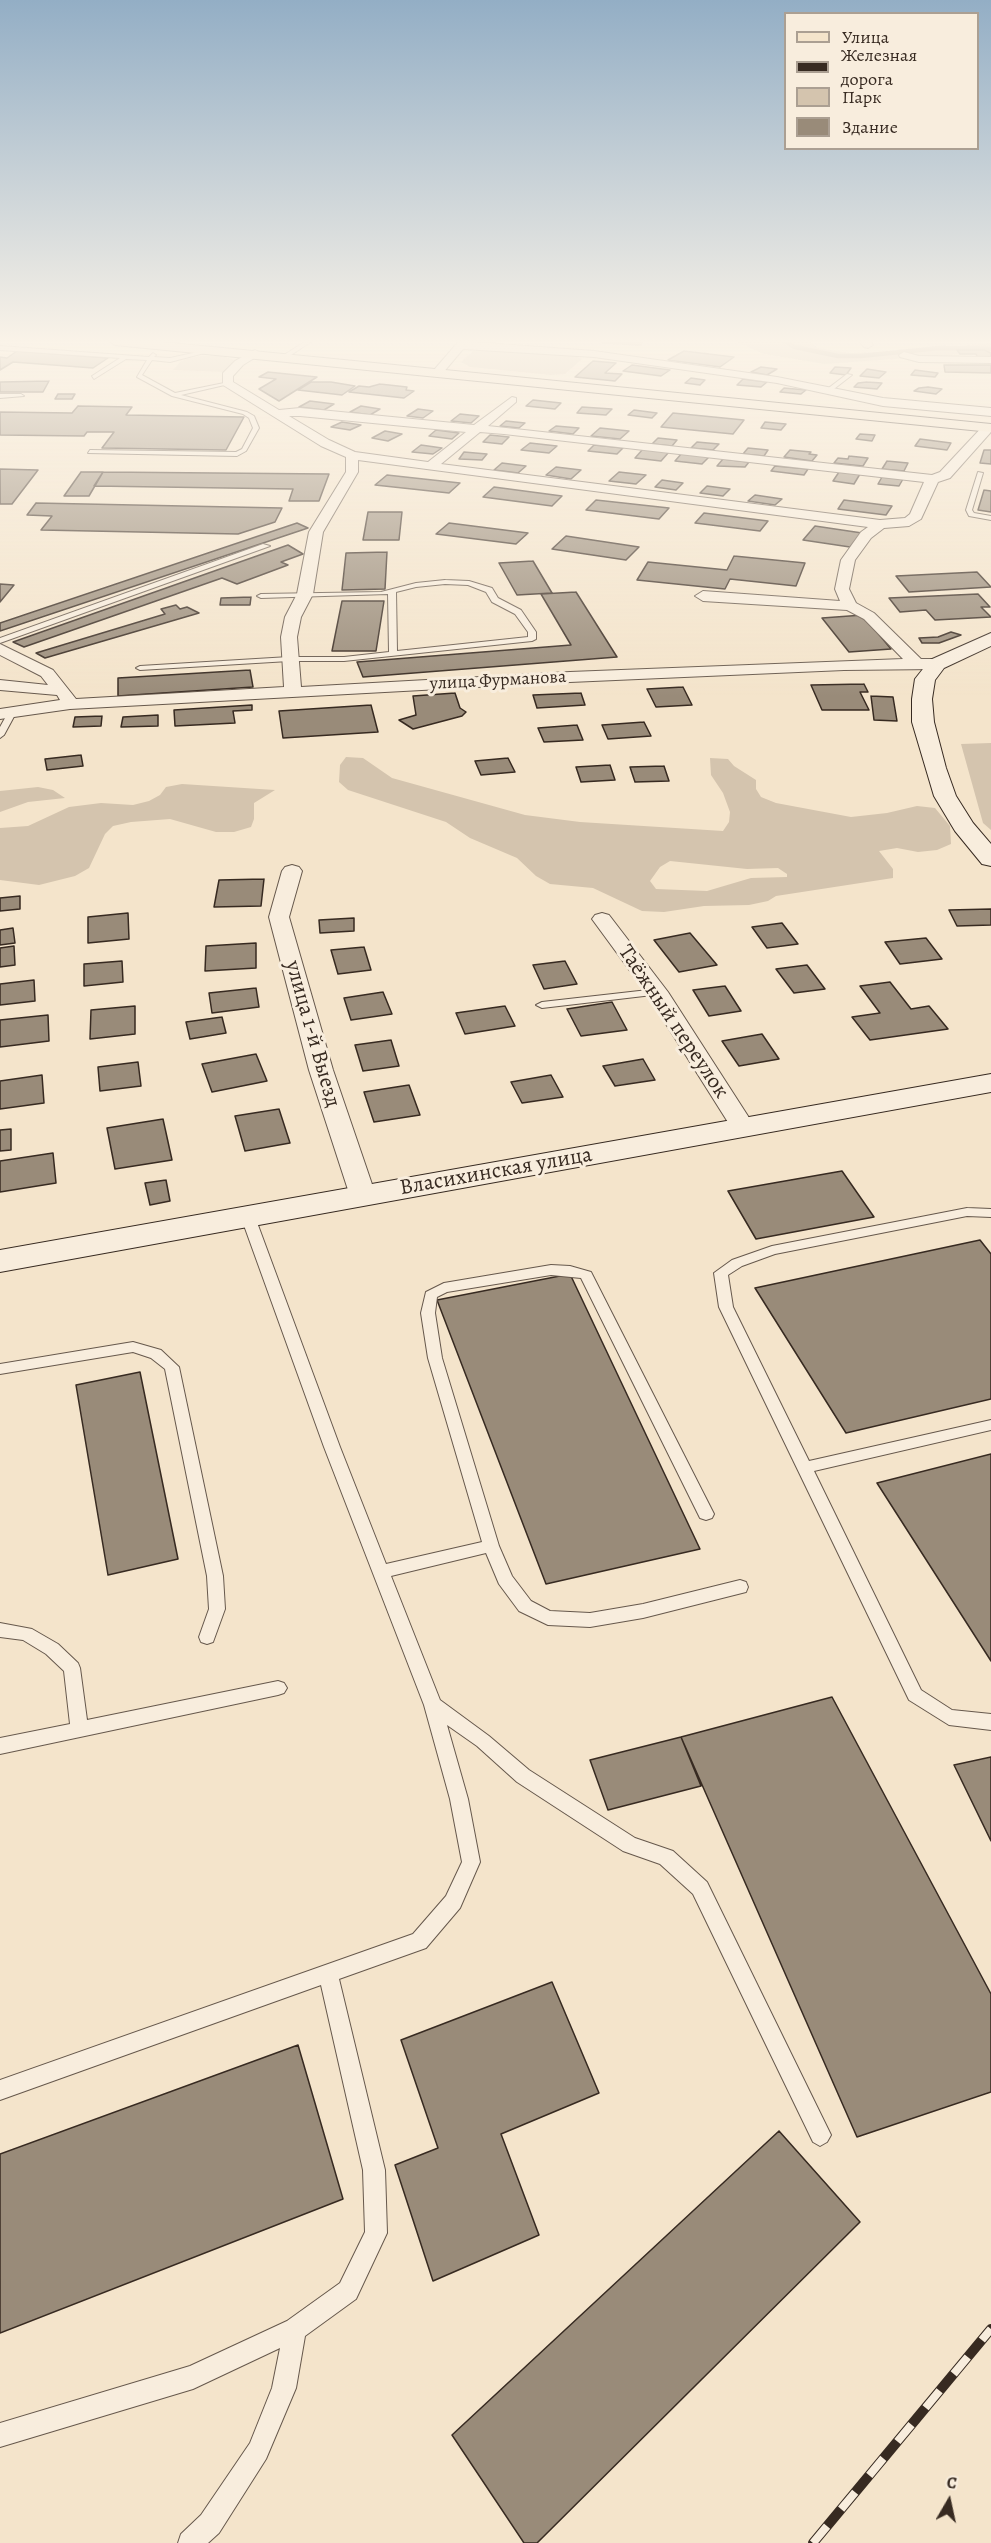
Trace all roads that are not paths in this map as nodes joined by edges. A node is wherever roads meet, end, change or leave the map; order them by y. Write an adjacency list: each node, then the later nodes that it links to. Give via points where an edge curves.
1 (352, 460): 13 (street, via 352,472 316,532)
2 (382, 460): 6 (street)
3 (438, 460): 6 (street)
4 (765, 460): 8 (street)
5 (959, 460): 8 (street, via 945,475)
6 (430, 467): 10 (street)
7 (980, 473): 9 (lane, via 980,485 969,510 971,515)
8 (933, 479): 10 (street, via 916,516 909,522)
9 (991, 518)
10 (880, 524): 16 (street, via 866,535 848,560 842,589)
11 (266, 546): 18 (lane)
12 (392, 592): 13 (lane); 20 (lane); 20 (lane, via 445,582 481,585 495,600 518,612 532,635 530,640)
13 (306, 594): 14 (lane); 21 (street, via 293,617)
14 (261, 596)
15 (703, 596): 16 (street)
16 (850, 606): 22 (street, via 869,616)
17 (991, 639): 22 (street, улица Фурманова)
18 (0, 641)
19 (0, 649): 26 (street, via 47,673)
20 (393, 654): 21 (lane)
21 (289, 659): 23 (lane); 25 (street)
22 (927, 664): 25 (street, улица Фурманова, via 691,671); 29 (street, via 921,699 934,768 963,826)
23 (140, 668)
24 (0, 685): 26 (street)
25 (293, 692): 26 (street, улица Фурманова)
26 (67, 698): 27 (street, улица Фурманова)
27 (7, 713): 28 (lane)
28 (0, 735)
29 (991, 859)
30 (292, 871): 36 (street, улица 1-й Выезд, via 279,917 321,1070)
31 (602, 919): 32 (street, Таёжный переулок)
32 (657, 992): 33 (lane); 35 (street, Таёжный переулок)
33 (542, 1005)
34 (991, 1083): 35 (street, Власихинская улица)
35 (743, 1127): 36 (street, Власихинская улица)
36 (363, 1196): 38 (street, Власихинская улица)
37 (991, 1213): 42 (lane, via 967,1212 772,1250 721,1272 726,1307)
38 (248, 1217): 39 (street, Власихинская улица); 45 (lane)
39 (0, 1261)
40 (0, 1369): 48 (lane, via 133,1347 156,1354 172,1367 215,1576 217,1609)
41 (991, 1425): 42 (lane)
42 (804, 1468): 51 (lane, via 915,1695 949,1716)
43 (705, 1514): 44 (lane, via 586,1275 551,1270 444,1288 431,1295 428,1313 435,1358)
44 (491, 1546): 45 (lane); 46 (lane, via 505,1579 525,1606 548,1618 590,1620)
45 (381, 1572): 50 (lane)
46 (740, 1587)
47 (0, 1630): 52 (lane, via 26,1634 52,1649 72,1668)
48 (207, 1637)
49 (278, 1688): 52 (lane)
50 (433, 1705): 54 (lane, via 459,1799 471,1862 453,1902 419,1941); 56 (lane, via 523,1776 630,1845 666,1857 700,1888)
51 (991, 1722)
52 (79, 1730): 53 (lane)
53 (0, 1746)
54 (328, 1972): 55 (lane); 57 (lane, via 374,2170 376,2233 348,2291)
55 (0, 2090)
56 (820, 2135)
57 (295, 2329): 58 (lane, via 193,2377); 59 (lane, via 285,2388 258,2451 210,2524)
58 (0, 2435)
59 (190, 2543)

